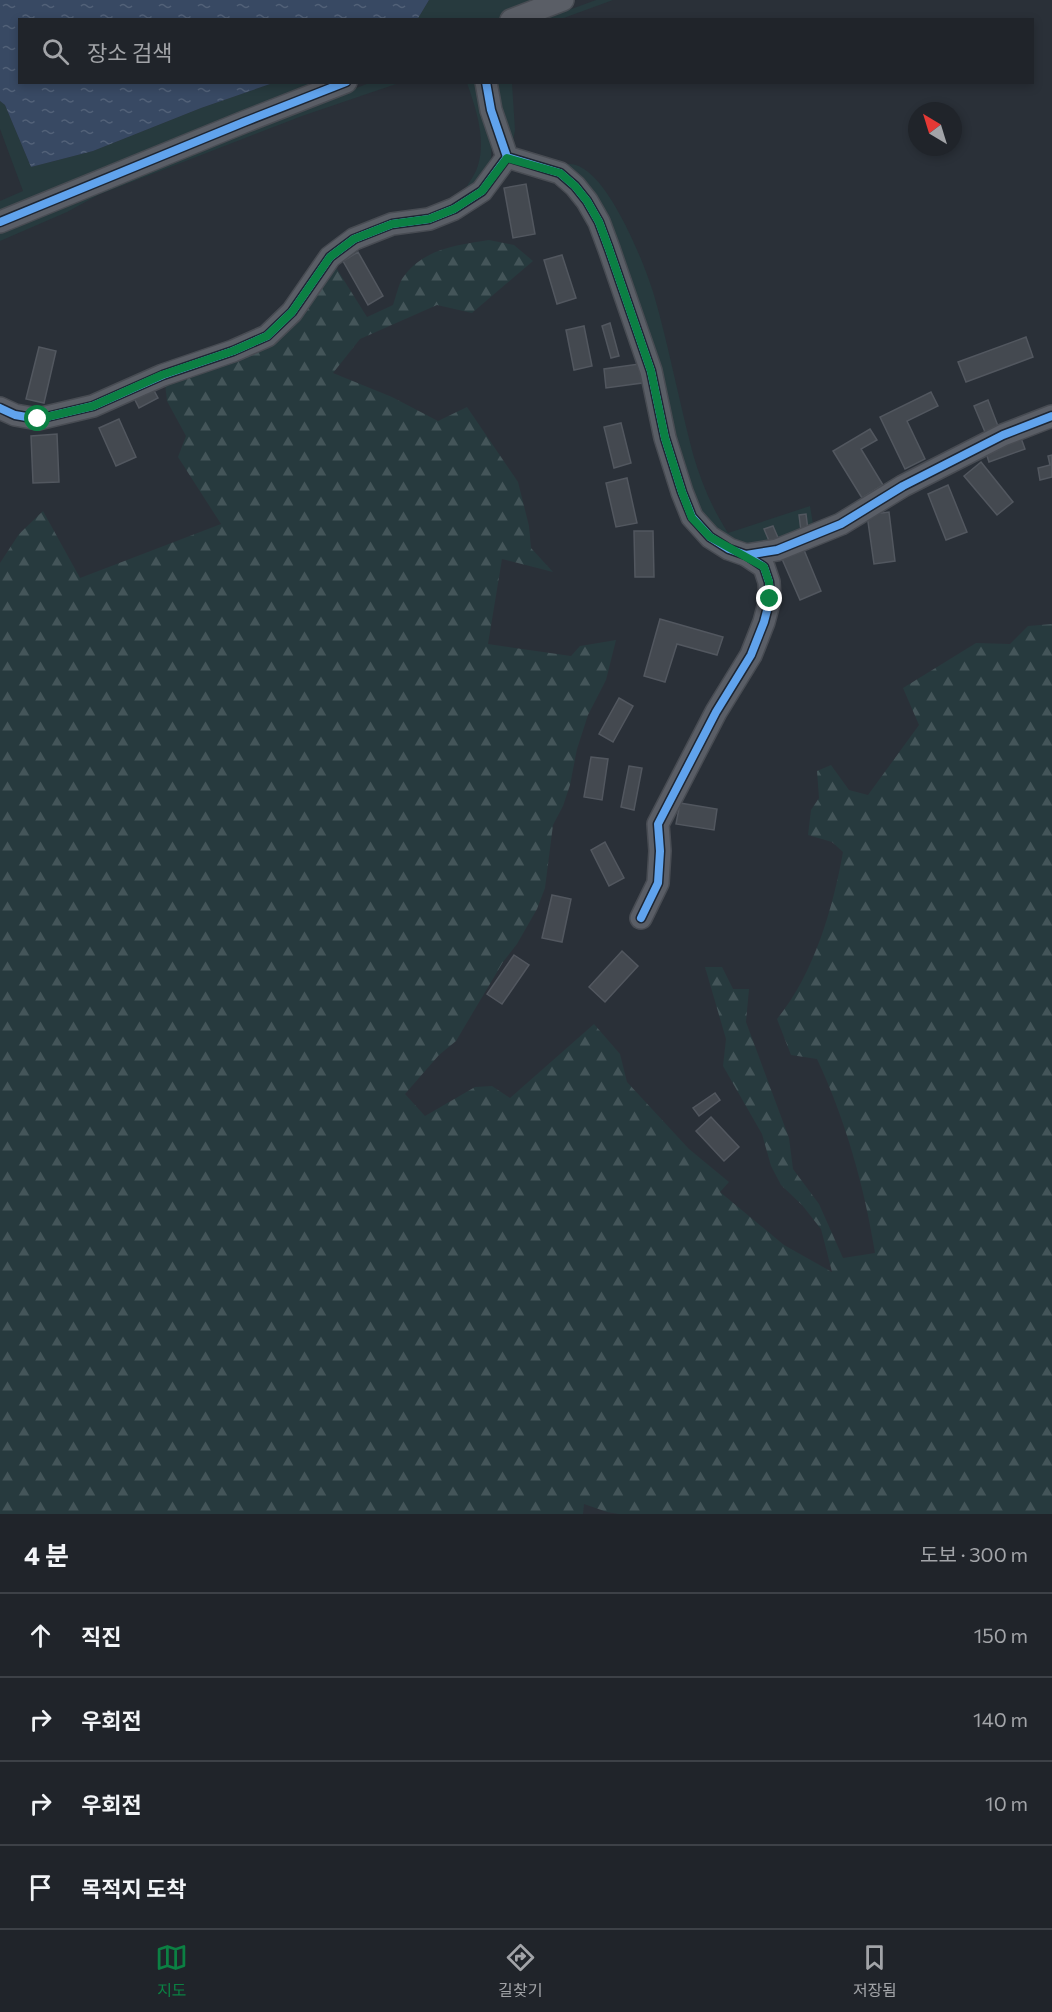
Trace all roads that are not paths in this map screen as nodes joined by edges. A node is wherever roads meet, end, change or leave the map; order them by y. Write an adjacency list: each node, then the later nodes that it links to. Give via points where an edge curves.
1 (563, 0): 2 (street)
2 (516, 18)
3 (341, 84): 6 (street)
4 (486, 84): 5 (street)
5 (507, 158): 7 (street, via 482,191 454,209 429,219 392,224 354,239 330,257 292,312 267,336 162,375 93,406 38,419); 9 (street, via 560,173 587,201 599,222 651,371 665,438 692,518 710,537)
6 (0, 222)
7 (0, 408)
8 (1052, 416): 9 (street, via 1003,435 903,486 841,524 777,550)
9 (746, 555): 10 (street, via 764,567 769,582 770,599 764,622 751,655 716,712 658,824 658,884)
10 (641, 918)

